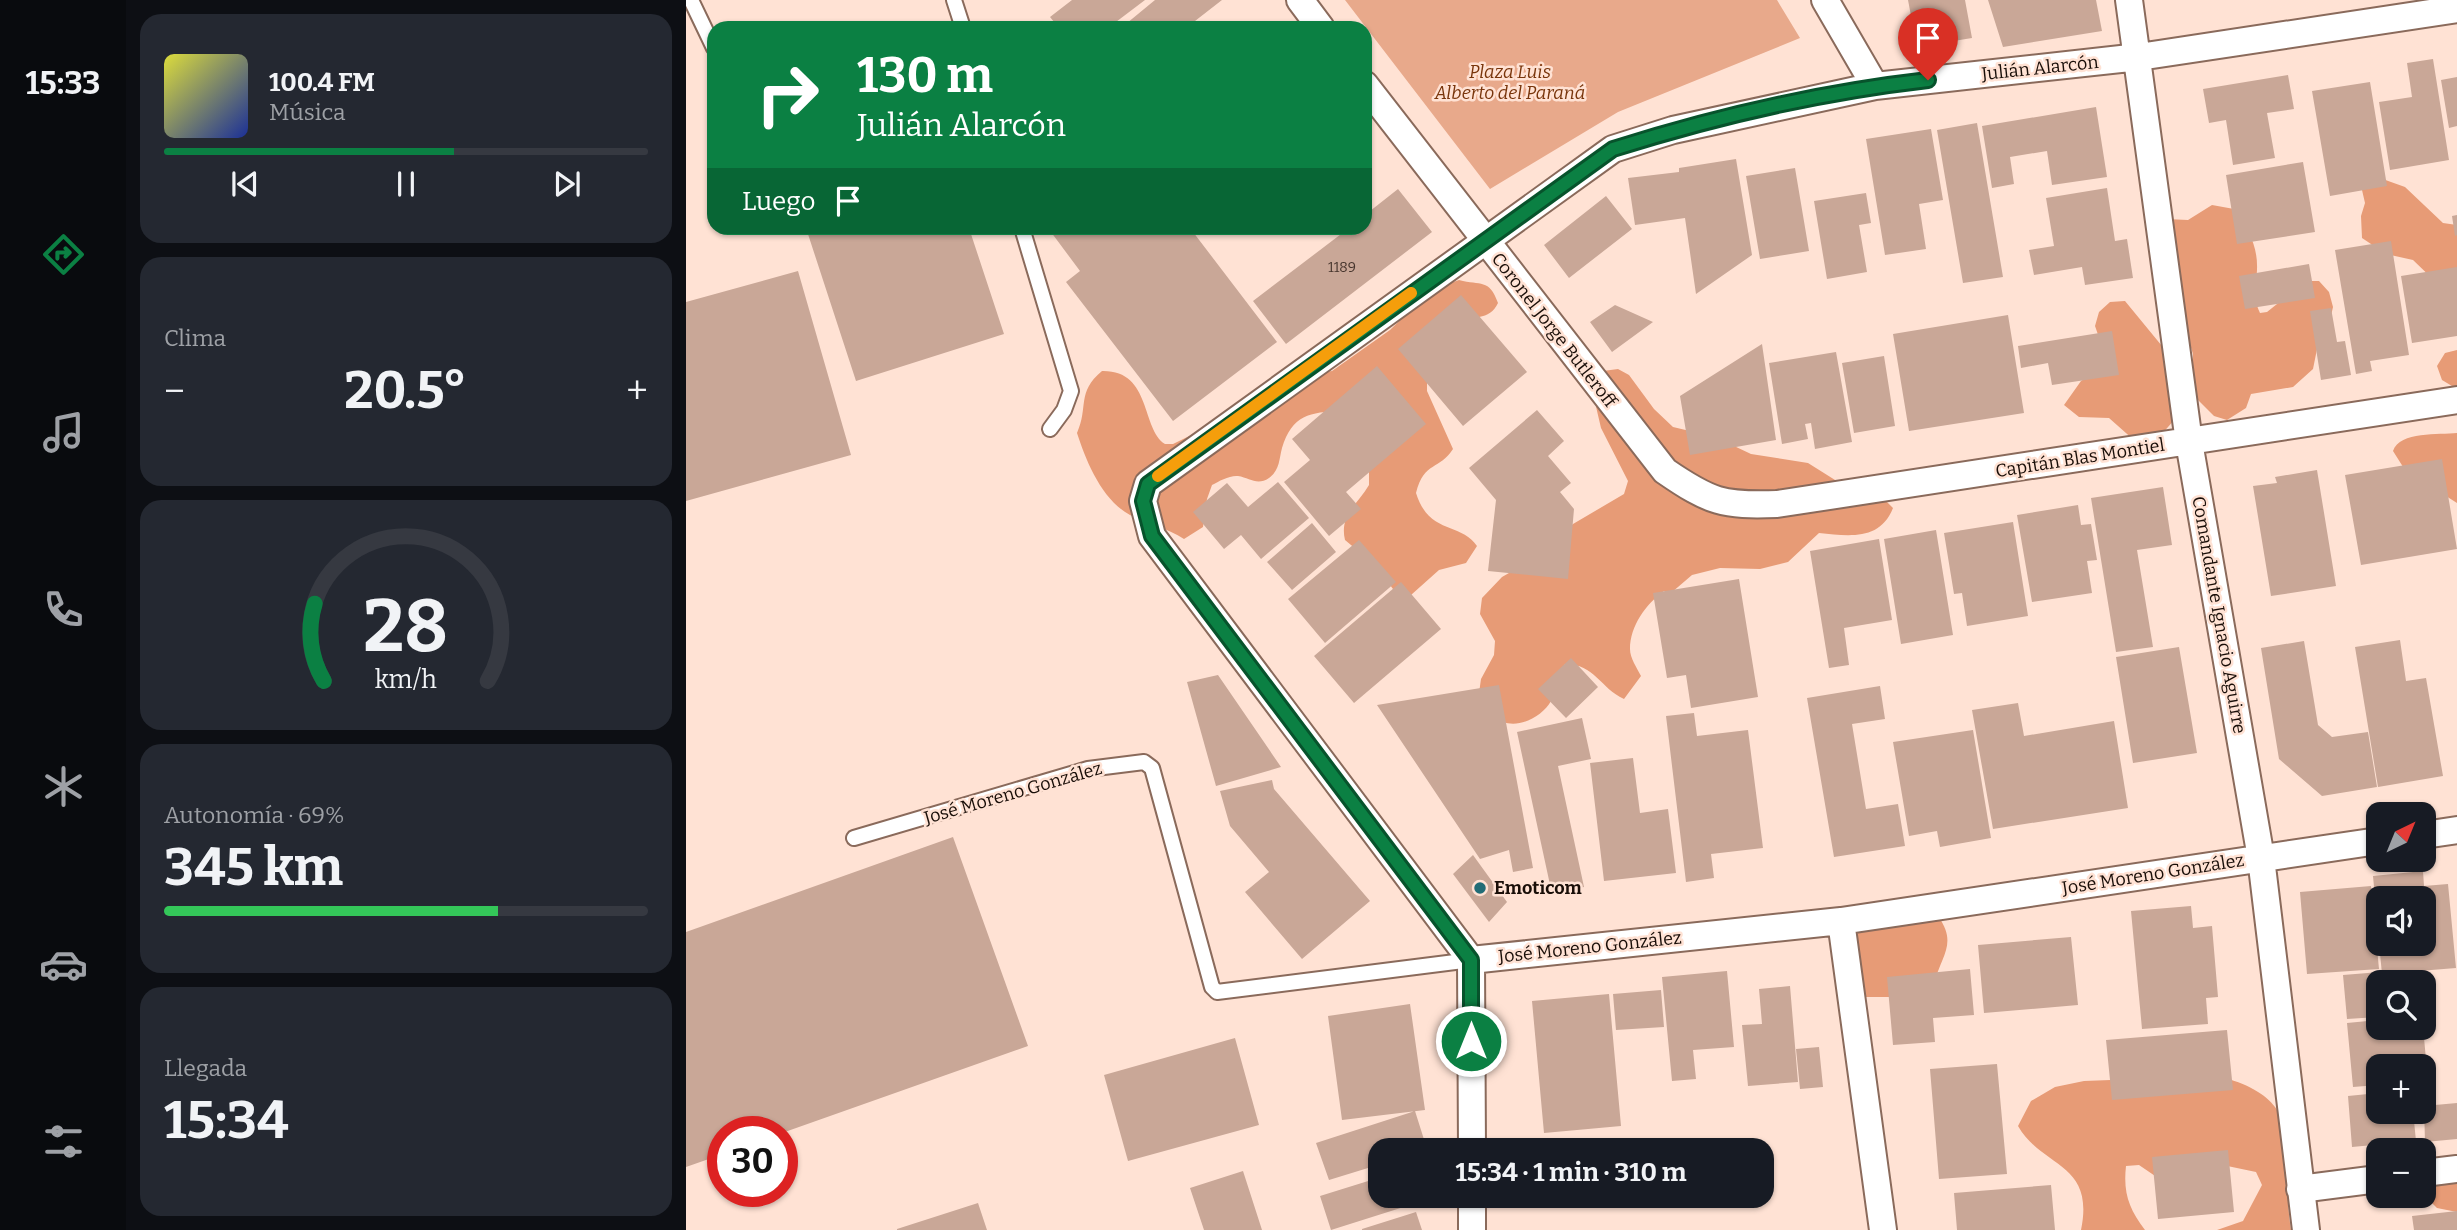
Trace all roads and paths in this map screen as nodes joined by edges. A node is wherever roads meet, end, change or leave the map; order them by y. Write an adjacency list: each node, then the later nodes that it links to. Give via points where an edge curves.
1 (691, 0): 9 (lane)
2 (954, 0): 7 (lane)
3 (1300, 0): 8 (street)
4 (1825, 0): 11 (street)
5 (2129, 0): 10 (street, Comandante Ignacio Aguirre)
6 (2457, 9): 10 (street, Julián Alarcón)
7 (961, 21)
8 (1316, 21)
9 (707, 33)
10 (2139, 57): 11 (street, Julián Alarcón); 17 (street, Comandante Ignacio Aguirre)
11 (1875, 86): 14 (street, Julián Alarcón, via 1674,130 1613,149)
12 (1372, 94): 14 (street, Coronel Jorge Butleroff)
13 (1024, 235): 16 (lane, via 1071,391)
14 (1484, 240): 18 (street, Coronel Jorge Butleroff, via 1665,471); 25 (street, Julián Alarcón, via 1148,484 1143,501 1152,536)
15 (2457, 400): 17 (street, Capitán Blas Montiel)
16 (1050, 429)
17 (2189, 442): 18 (street, Capitán Blas Montiel, via 1777,504 1737,505); 23 (street, Comandante Ignacio Aguirre)
18 (1704, 498)
19 (2457, 830): 20 (street)
20 (2436, 833)
21 (854, 838): 25 (lane, José Moreno González, via 1088,769 1144,762 1152,768 1217,992)
22 (2366, 843): 23 (street, José Moreno González)
23 (2261, 858): 24 (street, José Moreno González); 30 (street, Comandante Ignacio Aguirre)
24 (1840, 921): 25 (street, José Moreno González); 33 (street)
25 (1471, 960): 26 (street)
26 (1472, 1138)
27 (2457, 1169): 28 (street)
28 (2436, 1172)
29 (2366, 1181): 30 (street)
30 (2300, 1189): 34 (street, Comandante Ignacio Aguirre)
31 (1472, 1208): 32 (street)
32 (1472, 1230)
33 (1883, 1230)
34 (2306, 1230)

